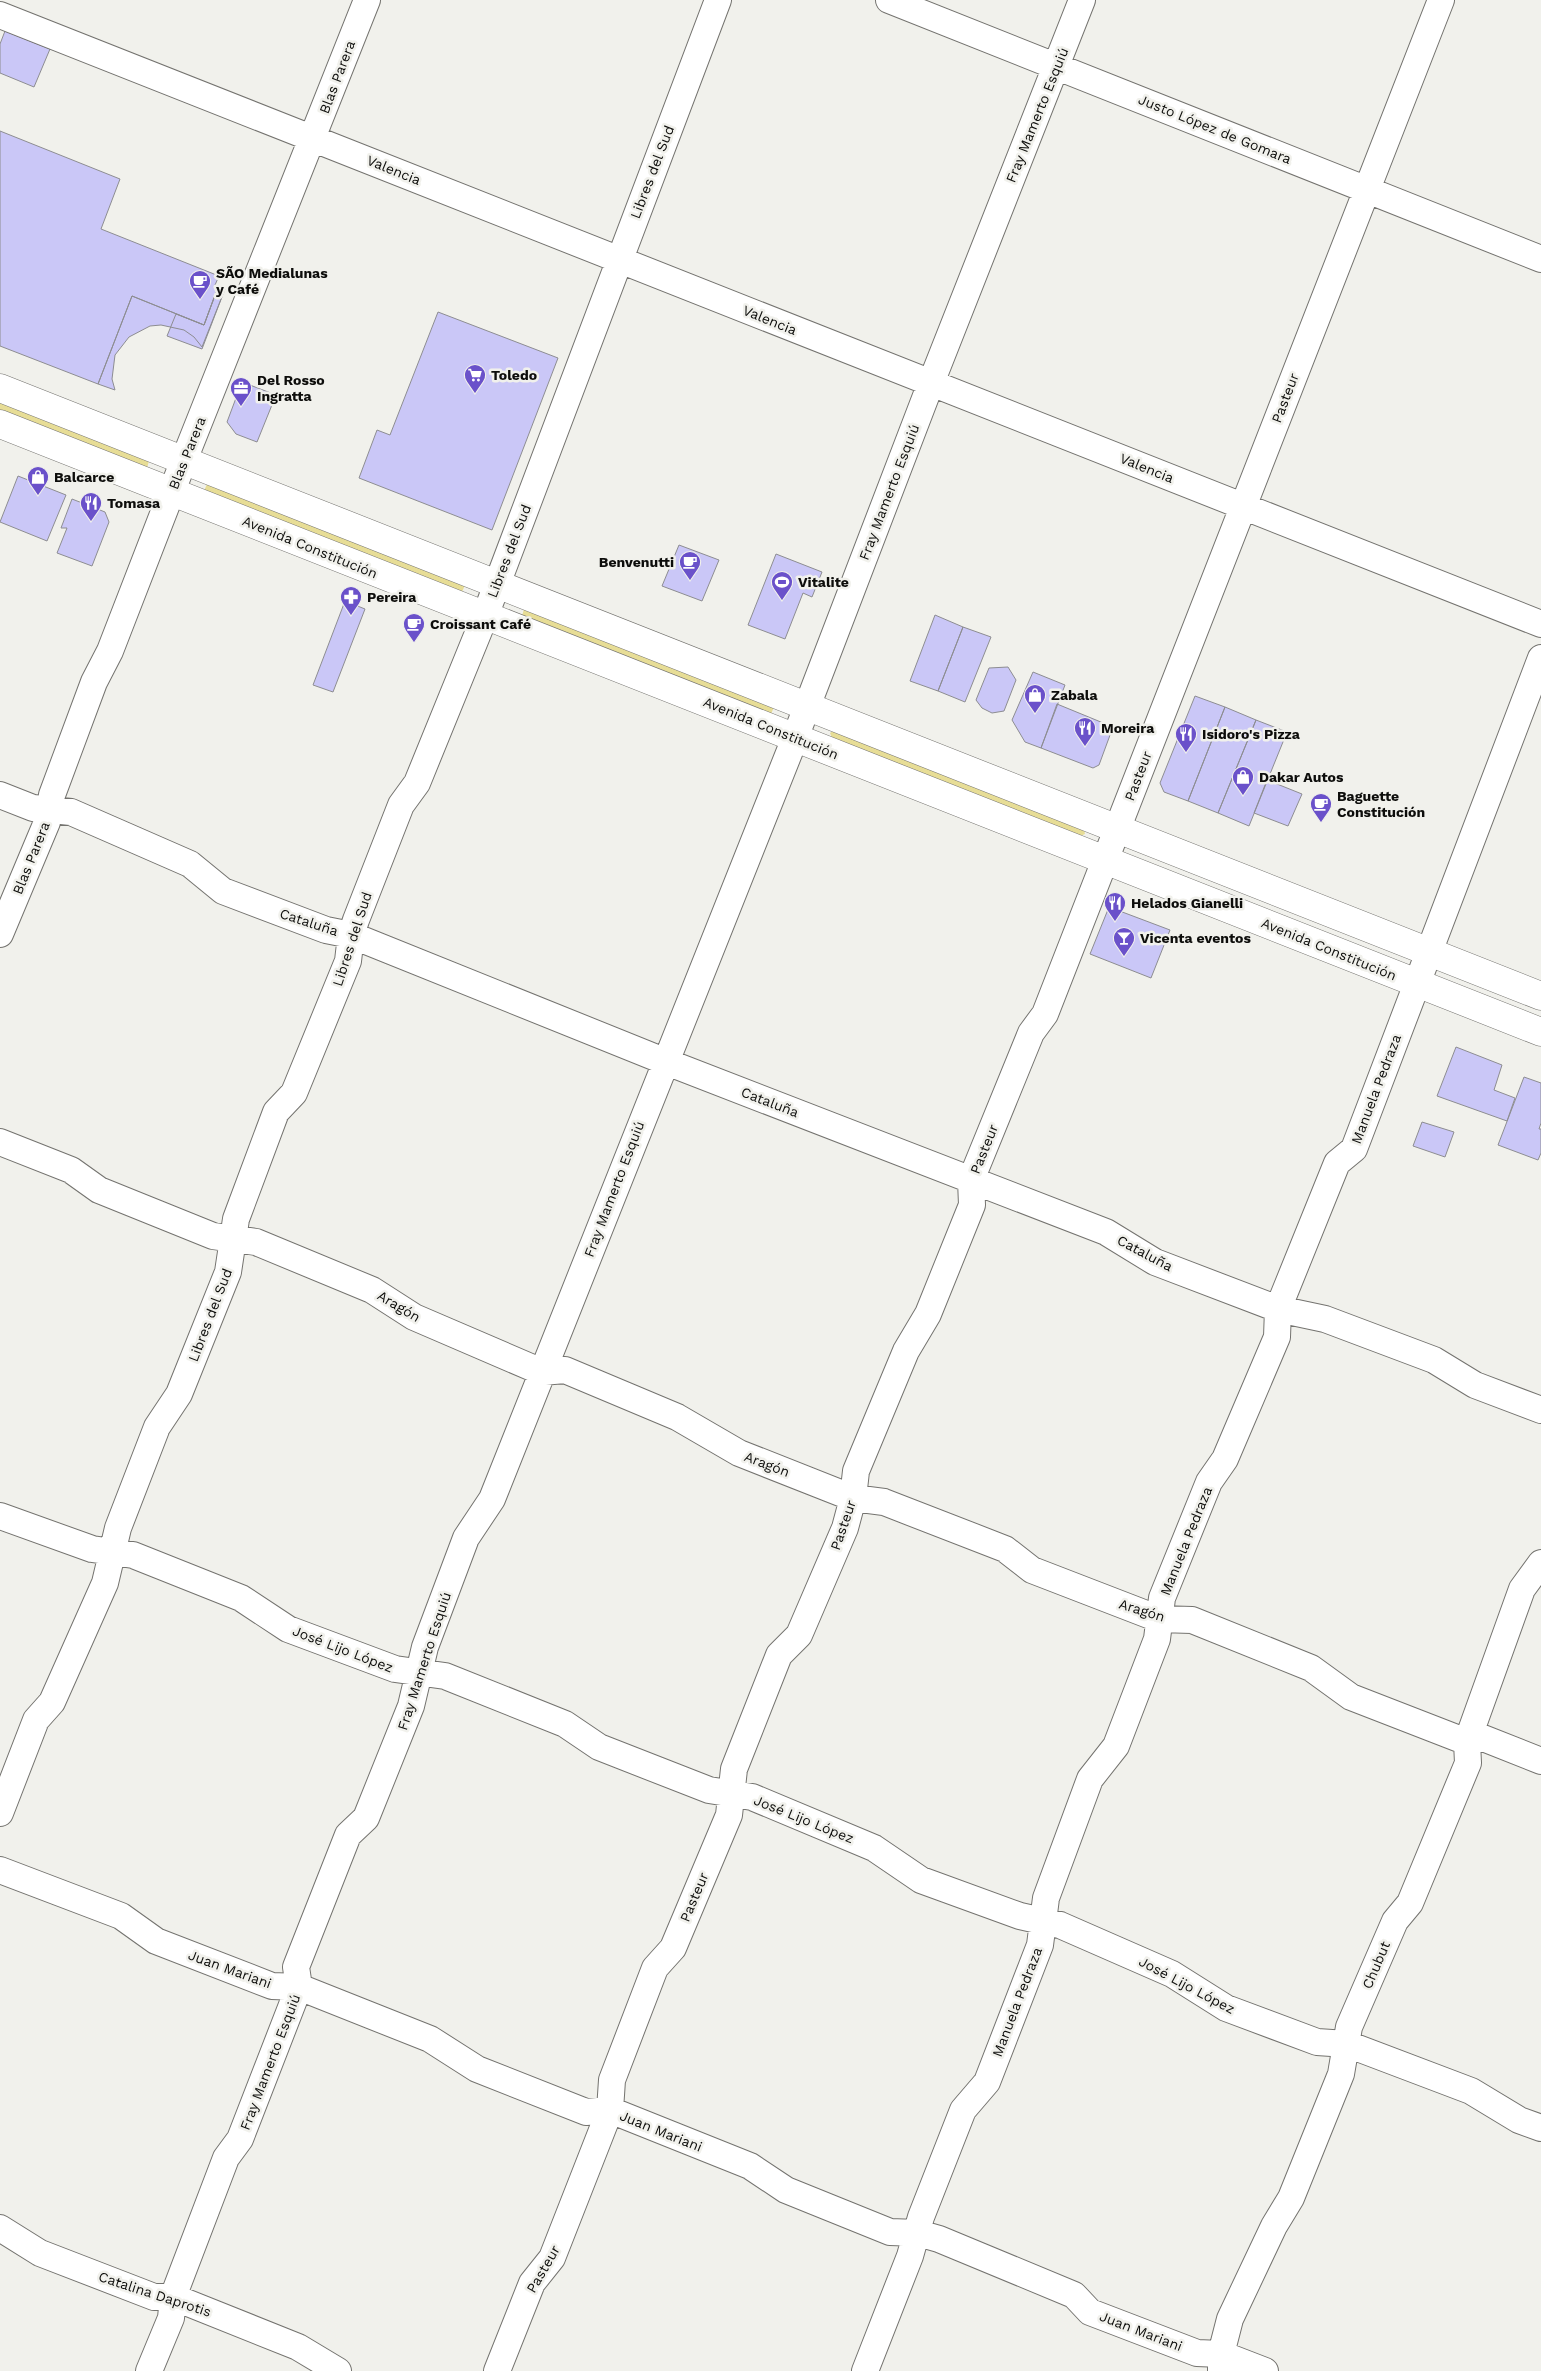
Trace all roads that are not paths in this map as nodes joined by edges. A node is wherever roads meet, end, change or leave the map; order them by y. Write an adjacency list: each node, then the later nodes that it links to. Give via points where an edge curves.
1 (4, 0): 7 (street)
2 (367, 0): 10 (street, Blas Parera)
3 (718, 0): 13 (street, Libres del Sud)
4 (889, 0): 9 (street, Justo López de Gomara)
5 (1082, 0): 9 (street, Fray Mamerto Esquiú)
6 (1441, 0): 11 (street, Pasteur)
7 (0, 10)
8 (0, 15): 10 (street, Valencia)
9 (1056, 66): 11 (street, Justo López de Gomara); 14 (street, Fray Mamerto Esquiú)
10 (313, 138): 13 (street, Valencia); 17 (street, Blas Parera)
11 (1366, 190): 12 (street, Justo López de Gomara); 19 (street, Pasteur)
12 (1541, 259)
13 (619, 260): 14 (street, Valencia); 20 (street, Libres del Sud)
14 (931, 383): 19 (street, Valencia); 24 (street, Fray Mamerto Esquiú)
15 (0, 388): 17 (main road)
16 (0, 424): 18 (main road, Avenida Constitución)
17 (184, 460): 18 (street, Blas Parera); 20 (main road)
18 (172, 492): 21 (main road, Avenida Constitución); 27 (street, Blas Parera, via 110,651 94,682)
19 (1242, 506): 22 (street, Valencia); 28 (street, Pasteur)
20 (496, 584): 21 (street, Libres del Sud); 24 (main road)
21 (485, 616): 25 (main road, Avenida Constitución); 31 (street, Libres del Sud, via 417,783 401,805)
22 (1541, 624)
23 (1541, 658): 32 (street, Manuela Pedraza)
24 (807, 706): 25 (street, Fray Mamerto Esquiú); 28 (main road)
25 (795, 738): 29 (main road, Avenida Constitución); 36 (street, Fray Mamerto Esquiú)
26 (0, 795): 27 (street, Cataluña, via 33,808)
27 (49, 810): 30 (street, Blas Parera, via 47,822); 31 (street, Cataluña, via 71,812 190,864 223,891 326,930)
28 (1117, 829): 29 (street, Pasteur); 32 (main road)
29 (1105, 860): 33 (main road, Avenida Constitución); 38 (street, Pasteur, via 1045,1014 1030,1033)
30 (0, 934)
31 (351, 935): 36 (street, Cataluña); 39 (street, Libres del Sud, via 348,961 294,1093 276,1112 236,1219)
32 (1429, 952): 33 (street, Manuela Pedraza); 34 (main road)
33 (1417, 984): 35 (main road, Avenida Constitución); 40 (street, Manuela Pedraza, via 1354,1149 1337,1163)
34 (1541, 996)
35 (1541, 1032)
36 (664, 1061): 38 (street, Cataluña); 41 (street, Fray Mamerto Esquiú)
37 (0, 1142): 39 (street, Aragón, via 71,1170 99,1190 213,1236)
38 (971, 1180): 40 (street, Cataluña, via 1106,1232 1155,1262); 43 (street, Pasteur, via 972,1206 928,1314 906,1351 856,1471)
39 (233, 1239): 41 (street, Aragón, via 256,1242 372,1290 414,1317); 45 (street, Libres del Sud, via 228,1272 179,1394 157,1427 118,1528)
40 (1278, 1309): 42 (street, Cataluña, via 1325,1319 1434,1360 1476,1385); 47 (street, Manuela Pedraza, via 1277,1337 1226,1459 1209,1482 1162,1598)
41 (542, 1372): 43 (street, Aragón, via 565,1370 677,1417 739,1454); 48 (street, Fray Mamerto Esquiú, via 492,1498 466,1538 425,1647)
42 (1541, 1410)
43 (853, 1498): 47 (street, Aragón, via 884,1502 1005,1549 1032,1570); 51 (street, Pasteur, via 845,1528 799,1635 779,1655 734,1769)
44 (0, 1516): 45 (street, José Lijo López, via 92,1549)
45 (113, 1552): 48 (street, José Lijo López, via 133,1555 241,1598 288,1629 395,1670); 52 (street, Libres del Sud, via 105,1583 52,1702 36,1720)
46 (1541, 1563): 49 (street, Chubut, via 1522,1589)
47 (1159, 1619): 49 (street, Aragón, via 1192,1620 1311,1668 1351,1697); 54 (street, Manuela Pedraza, via 1156,1639 1116,1746 1090,1779 1046,1898)
48 (420, 1672): 51 (street, José Lijo López, via 445,1676 566,1724 599,1747 709,1790); 55 (street, Fray Mamerto Esquiú, via 411,1706 366,1818 348,1835 296,1967)
49 (1467, 1742): 50 (street, Aragón, via 1483,1738); 56 (street, Chubut, via 1468,1763 1410,1903 1395,1920 1349,2027)
50 (1541, 1761)
51 (731, 1793): 54 (street, José Lijo López, via 752,1797 874,1848 921,1880 1020,1916); 57 (street, Pasteur, via 728,1815 673,1948 655,1968 619,2061 612,2080)
52 (0, 1813)
53 (0, 1870): 55 (street, Juan Mariani, via 121,1916 156,1941 272,1986)
54 (1043, 1921): 56 (street, José Lijo López, via 1060,1925 1172,1974 1226,2008 1317,2042); 60 (street, Manuela Pedraza, via 1040,1945 987,2082 963,2110 921,2217)
55 (299, 1987): 57 (street, Juan Mariani, via 430,2038 477,2069 586,2112); 61 (street, Fray Mamerto Esquiú, via 240,2139 226,2158)
56 (1347, 2044): 58 (street, José Lijo López, via 1471,2091 1519,2120); 62 (street, Chubut, via 1341,2074 1291,2198 1274,2226 1230,2319)
57 (610, 2110): 60 (street, Juan Mariani, via 750,2166 786,2190 890,2232); 65 (street, Pasteur, via 552,2258 532,2283)
58 (1541, 2128)
59 (0, 2228): 61 (street, Catalina Daprotis, via 40,2253 154,2297)
60 (918, 2233): 62 (street, Juan Mariani, via 1074,2295 1090,2312); 66 (street, Manuela Pedraza)
61 (174, 2297): 63 (street, Fray Mamerto Esquiú, via 171,2318); 64 (street, Catalina Daprotis, via 298,2347)
62 (1221, 2362): 67 (street, Juan Mariani)
63 (149, 2371)
64 (338, 2371)
65 (497, 2371)
66 (865, 2371)
67 (1265, 2371)

